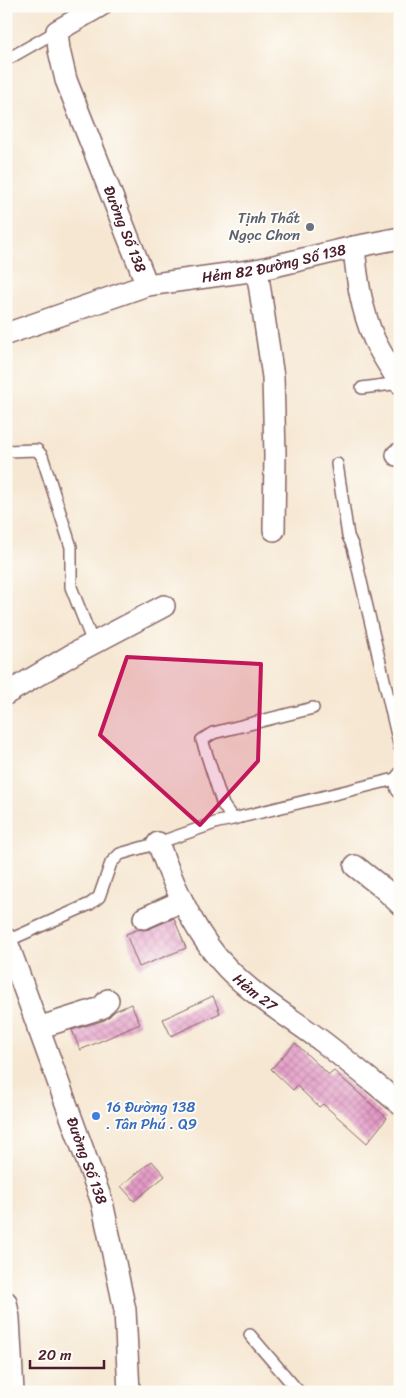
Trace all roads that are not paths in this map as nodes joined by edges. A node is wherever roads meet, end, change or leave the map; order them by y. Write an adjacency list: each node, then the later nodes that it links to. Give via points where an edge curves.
1 (100, 6): 2 (street)
2 (57, 31): 3 (lane); 7 (street, Đường Số 138, via 66,80)
3 (6, 60)
4 (400, 238): 5 (street, Hẻm 82 Đường Số 138)
5 (354, 247): 6 (street, Hẻm 82 Đường Số 138); 9 (street, via 364,314 375,341)
6 (258, 270): 7 (street, Hẻm 82 Đường Số 138); 13 (street, via 273,377)
7 (147, 285): 8 (street, Đường Số 138)
8 (6, 334)
9 (400, 383): 10 (lane)
10 (362, 388)
11 (6, 451): 15 (lane, via 37,450 42,456 71,547 71,587)
12 (337, 464): 18 (lane, via 348,536)
13 (274, 530)
14 (164, 606): 15 (street)
15 (93, 643): 16 (street)
16 (6, 694)
17 (313, 708): 21 (lane, via 213,733 202,740 223,805)
18 (400, 748)
19 (397, 776): 20 (lane); 21 (lane)
20 (400, 793)
21 (233, 819): 22 (lane)
22 (158, 843): 24 (street, Hẻm 27); 27 (lane, via 120,854 111,863 99,897 90,904)
23 (356, 866): 25 (street)
24 (182, 900): 26 (street); 30 (street, Hẻm 27, via 207,944 226,968)
25 (400, 904)
26 (144, 918)
27 (6, 940): 29 (street, Đường Số 138)
28 (108, 1000): 29 (street, via 101,1008)
29 (38, 1028): 34 (street, Đường Số 138, via 102,1202 125,1310)
30 (400, 1104)
31 (6, 1302): 33 (street)
32 (250, 1336): 35 (lane)
33 (12, 1392)
34 (129, 1392)
35 (299, 1392)

